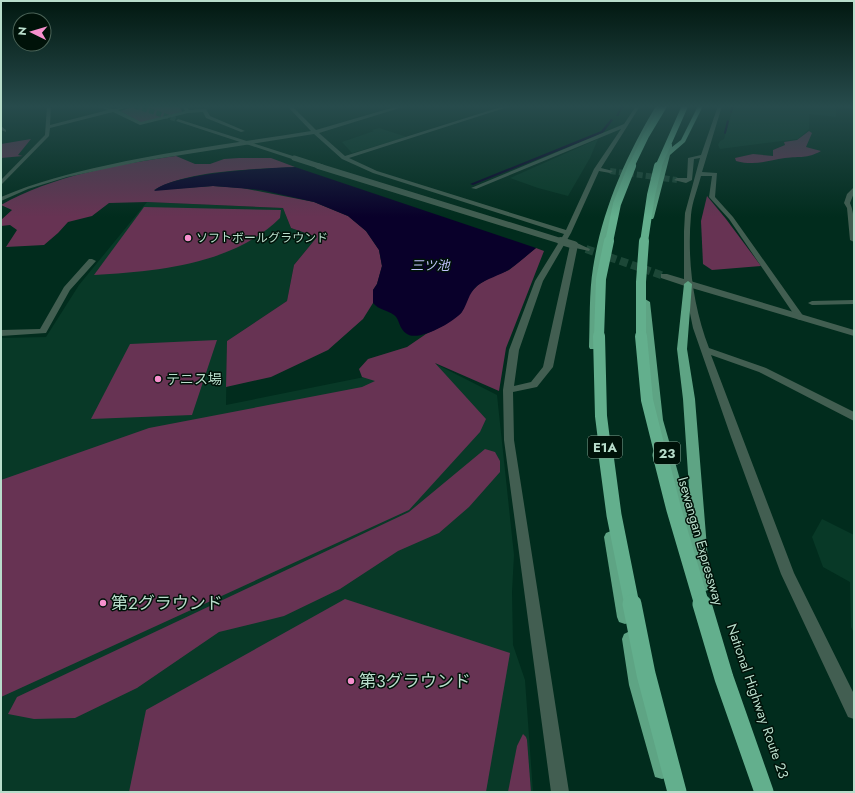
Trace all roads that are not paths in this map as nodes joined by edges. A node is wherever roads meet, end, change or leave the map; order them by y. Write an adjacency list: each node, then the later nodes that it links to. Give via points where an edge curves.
1 (41, 143): 20 (street)
2 (246, 143): 23 (street, via 143,159 66,176 26,188); 27 (street, bridge)
3 (327, 143): 15 (street)
4 (392, 143): 15 (street)
5 (583, 143): 21 (street)
6 (614, 143): 16 (street)
7 (638, 143): 43 (highway, via 610,213 597,268 594,326 595,407 610,531 638,685)
8 (643, 143): 44 (highway, E1A, bridge, via 617,204 601,279 601,416 614,515 646,674)
9 (668, 143): 45 (highway, Isewangan Expressway, bridge, via 659,163 651,195 640,282 641,335 647,400 674,510 724,678)
10 (671, 143): 13 (highway, National Highway Route 23 / 23)
11 (679, 143): 13 (highway)
12 (707, 143): 14 (street)
13 (666, 154): 40 (highway, National Highway Route 23 / 23, via 650,218 645,259 645,312 658,420)
14 (703, 156): 18 (street); 19 (street, via 691,158 690,179)
15 (344, 158): 25 (street, via 375,172)
16 (597, 169): 17 (street); 25 (street)
17 (610, 171)
18 (700, 174): 31 (street, via 688,213); 34 (street, via 715,174 712,196 732,218)
19 (677, 180)
20 (1, 183)
21 (474, 188)
22 (854, 189): 24 (street, via 847,203)
23 (1, 199)
24 (852, 209): 26 (street)
25 (568, 233): 38 (street, via 539,281 514,350)
26 (854, 240)
27 (574, 245): 28 (street); 38 (street, via 548,367 534,385)
28 (586, 249)
29 (92, 261): 36 (street, via 67,289 43,331)
30 (664, 276): 31 (street)
31 (688, 284): 34 (street); 37 (street); 40 (highway, via 682,349 689,399)
32 (854, 302): 33 (street)
33 (812, 303)
34 (800, 317): 35 (street)
35 (854, 332)
36 (1, 333)
37 (704, 350): 39 (street, via 725,355 808,392); 41 (street, via 788,574)
38 (508, 390): 42 (street, via 509,440)
39 (854, 417)
40 (704, 585): 46 (highway, National Highway Route 23 / 23)
41 (854, 711)
42 (560, 792)
43 (668, 792)
44 (677, 792)
45 (764, 792)
46 (773, 792)

